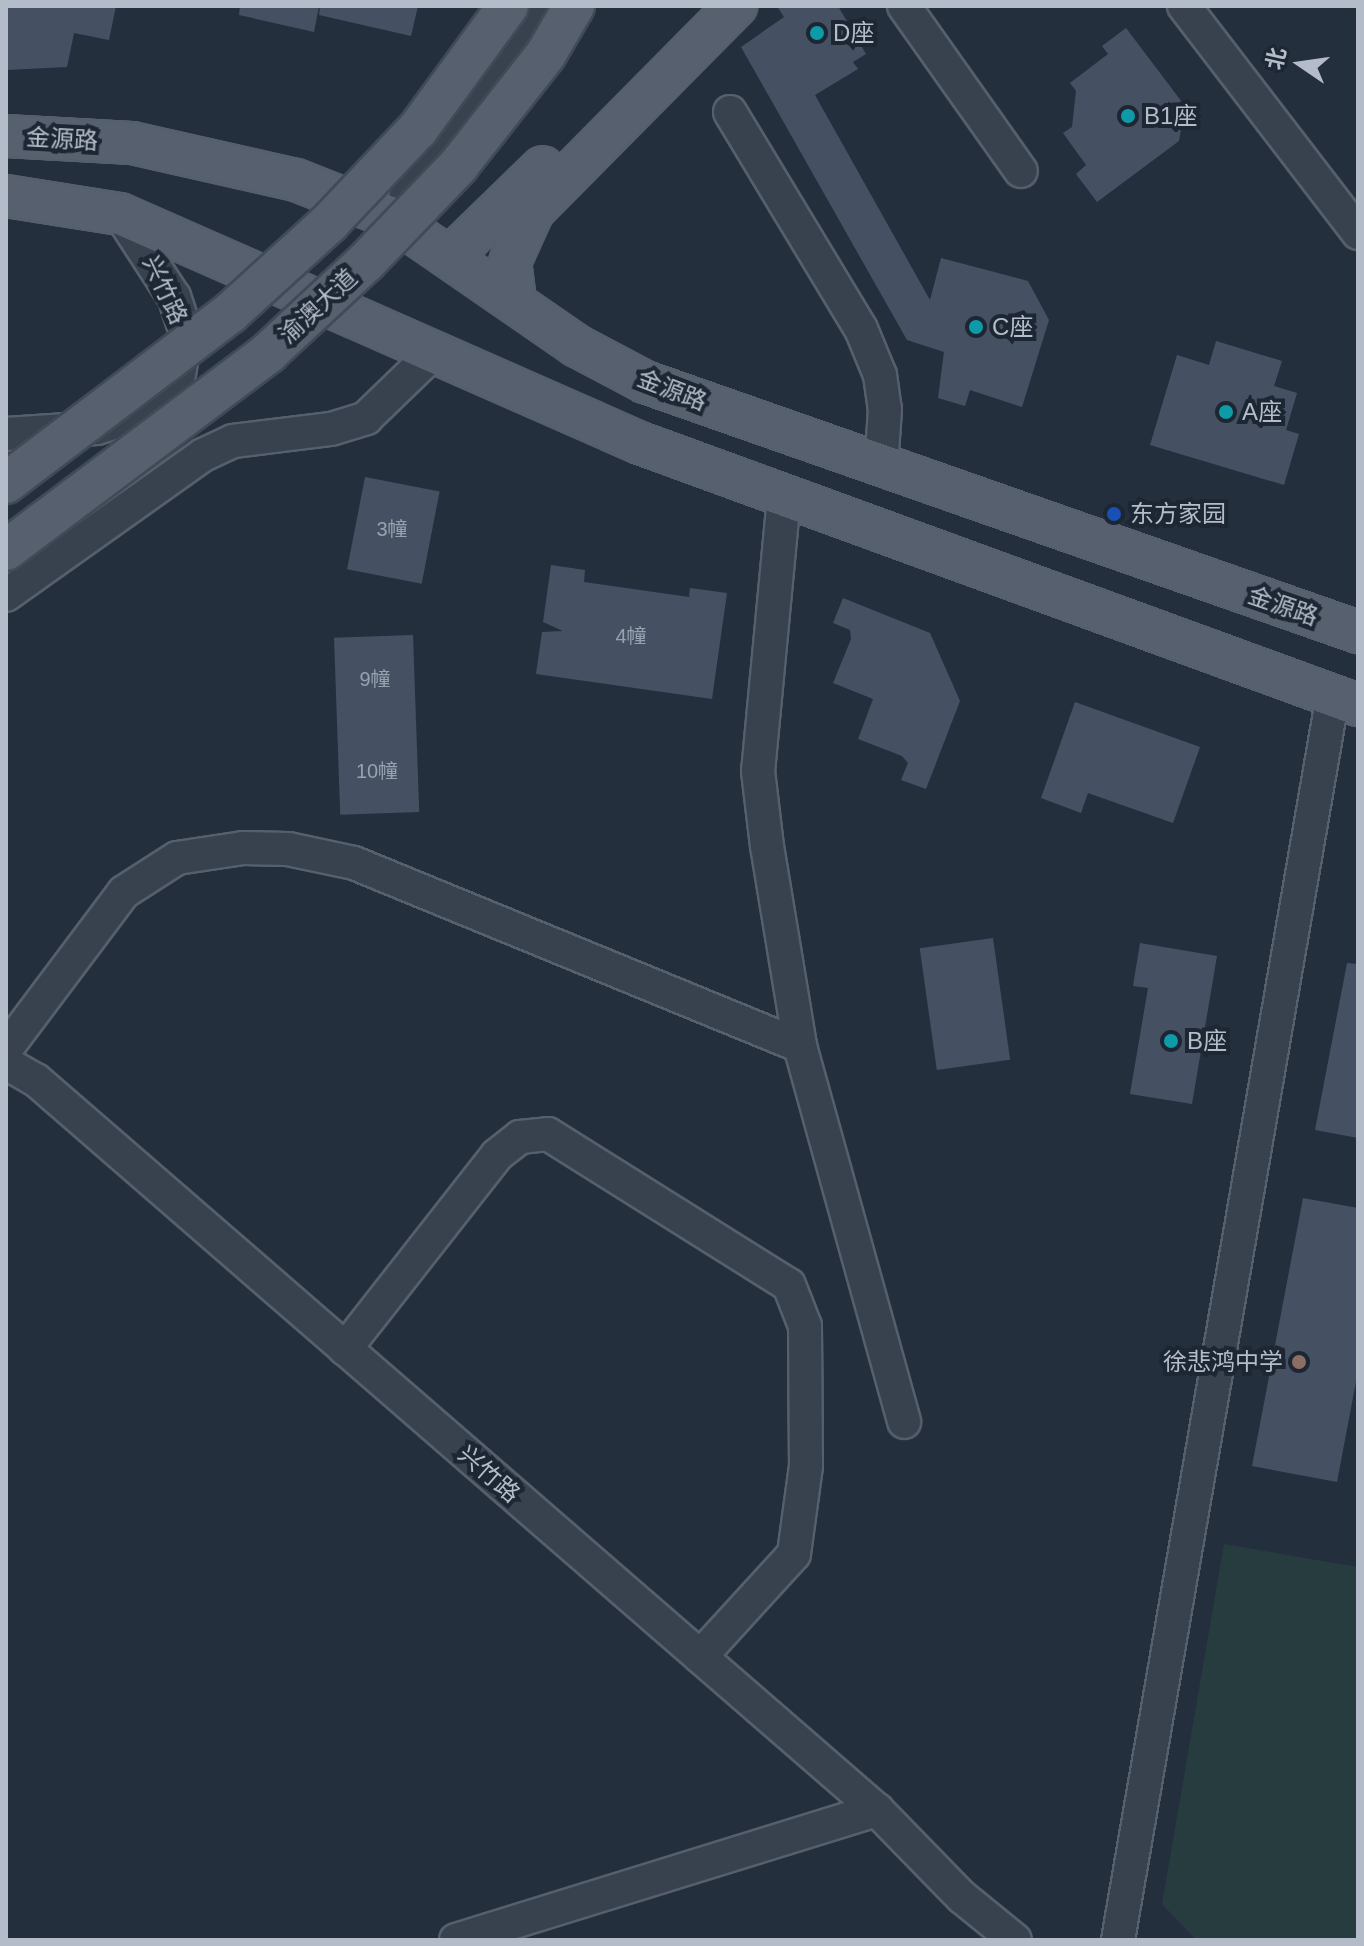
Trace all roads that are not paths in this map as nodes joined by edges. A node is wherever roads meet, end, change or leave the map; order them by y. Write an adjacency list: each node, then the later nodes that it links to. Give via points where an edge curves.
1 (508, 6): 21 (main road, bridge, via 418,129 329,223 230,313)
2 (542, 6): 12 (street, via 500,76)
3 (574, 6): 23 (main road, 渝澳大道, bridge, via 546,54 458,166 366,262 268,353)
4 (904, 6): 9 (street)
5 (1184, 6): 13 (street)
6 (726, 7): 14 (main road); 15 (main road, via 533,211 510,262)
7 (730, 112): 20 (street, via 861,329 885,409)
8 (6, 136): 12 (main road, 金源路, via 132,143 296,180)
9 (1021, 171)
10 (6, 196): 11 (main road)
11 (120, 214): 16 (main road); 18 (street, 兴竹路, via 174,297 186,333 179,374 157,400 129,418 97,428)
12 (390, 217): 14 (main road, 金源路)
13 (1358, 233)
14 (450, 257): 15 (main road, 金源路)
15 (515, 301): 17 (main road, 金源路, via 577,346)
16 (434, 352): 19 (main road); 24 (street, via 366,418 331,429 233,441 203,455)
17 (689, 398): 19 (main road, via 653,394 632,402 627,425); 20 (main road, 金源路)
18 (6, 434)
19 (640, 443): 22 (main road)
20 (881, 467): 25 (main road, 金源路)
21 (6, 483)
22 (784, 497): 26 (main road); 27 (street, via 758,771)
23 (6, 550)
24 (6, 595)
25 (1357, 627)
26 (1346, 700): 38 (street)
27 (800, 1046): 28 (street, via 354,863 288,849 243,848 177,858 124,892); 31 (street)
28 (6, 1049)
29 (6, 1063): 30 (street, 兴竹路, via 36,1080)
30 (345, 1349): 32 (street, 兴竹路); 32 (street, via 497,1155 520,1137 548,1134 789,1285 805,1326 806,1466 794,1554)
31 (904, 1422)
32 (700, 1657): 33 (street, 兴竹路)
33 (877, 1810): 34 (street, 兴竹路); 35 (street)
34 (962, 1897): 36 (street, 兴竹路); 37 (street, 兴竹路)
35 (456, 1940)
36 (1015, 1940)
37 (1034, 1940)
38 (1118, 1940)

